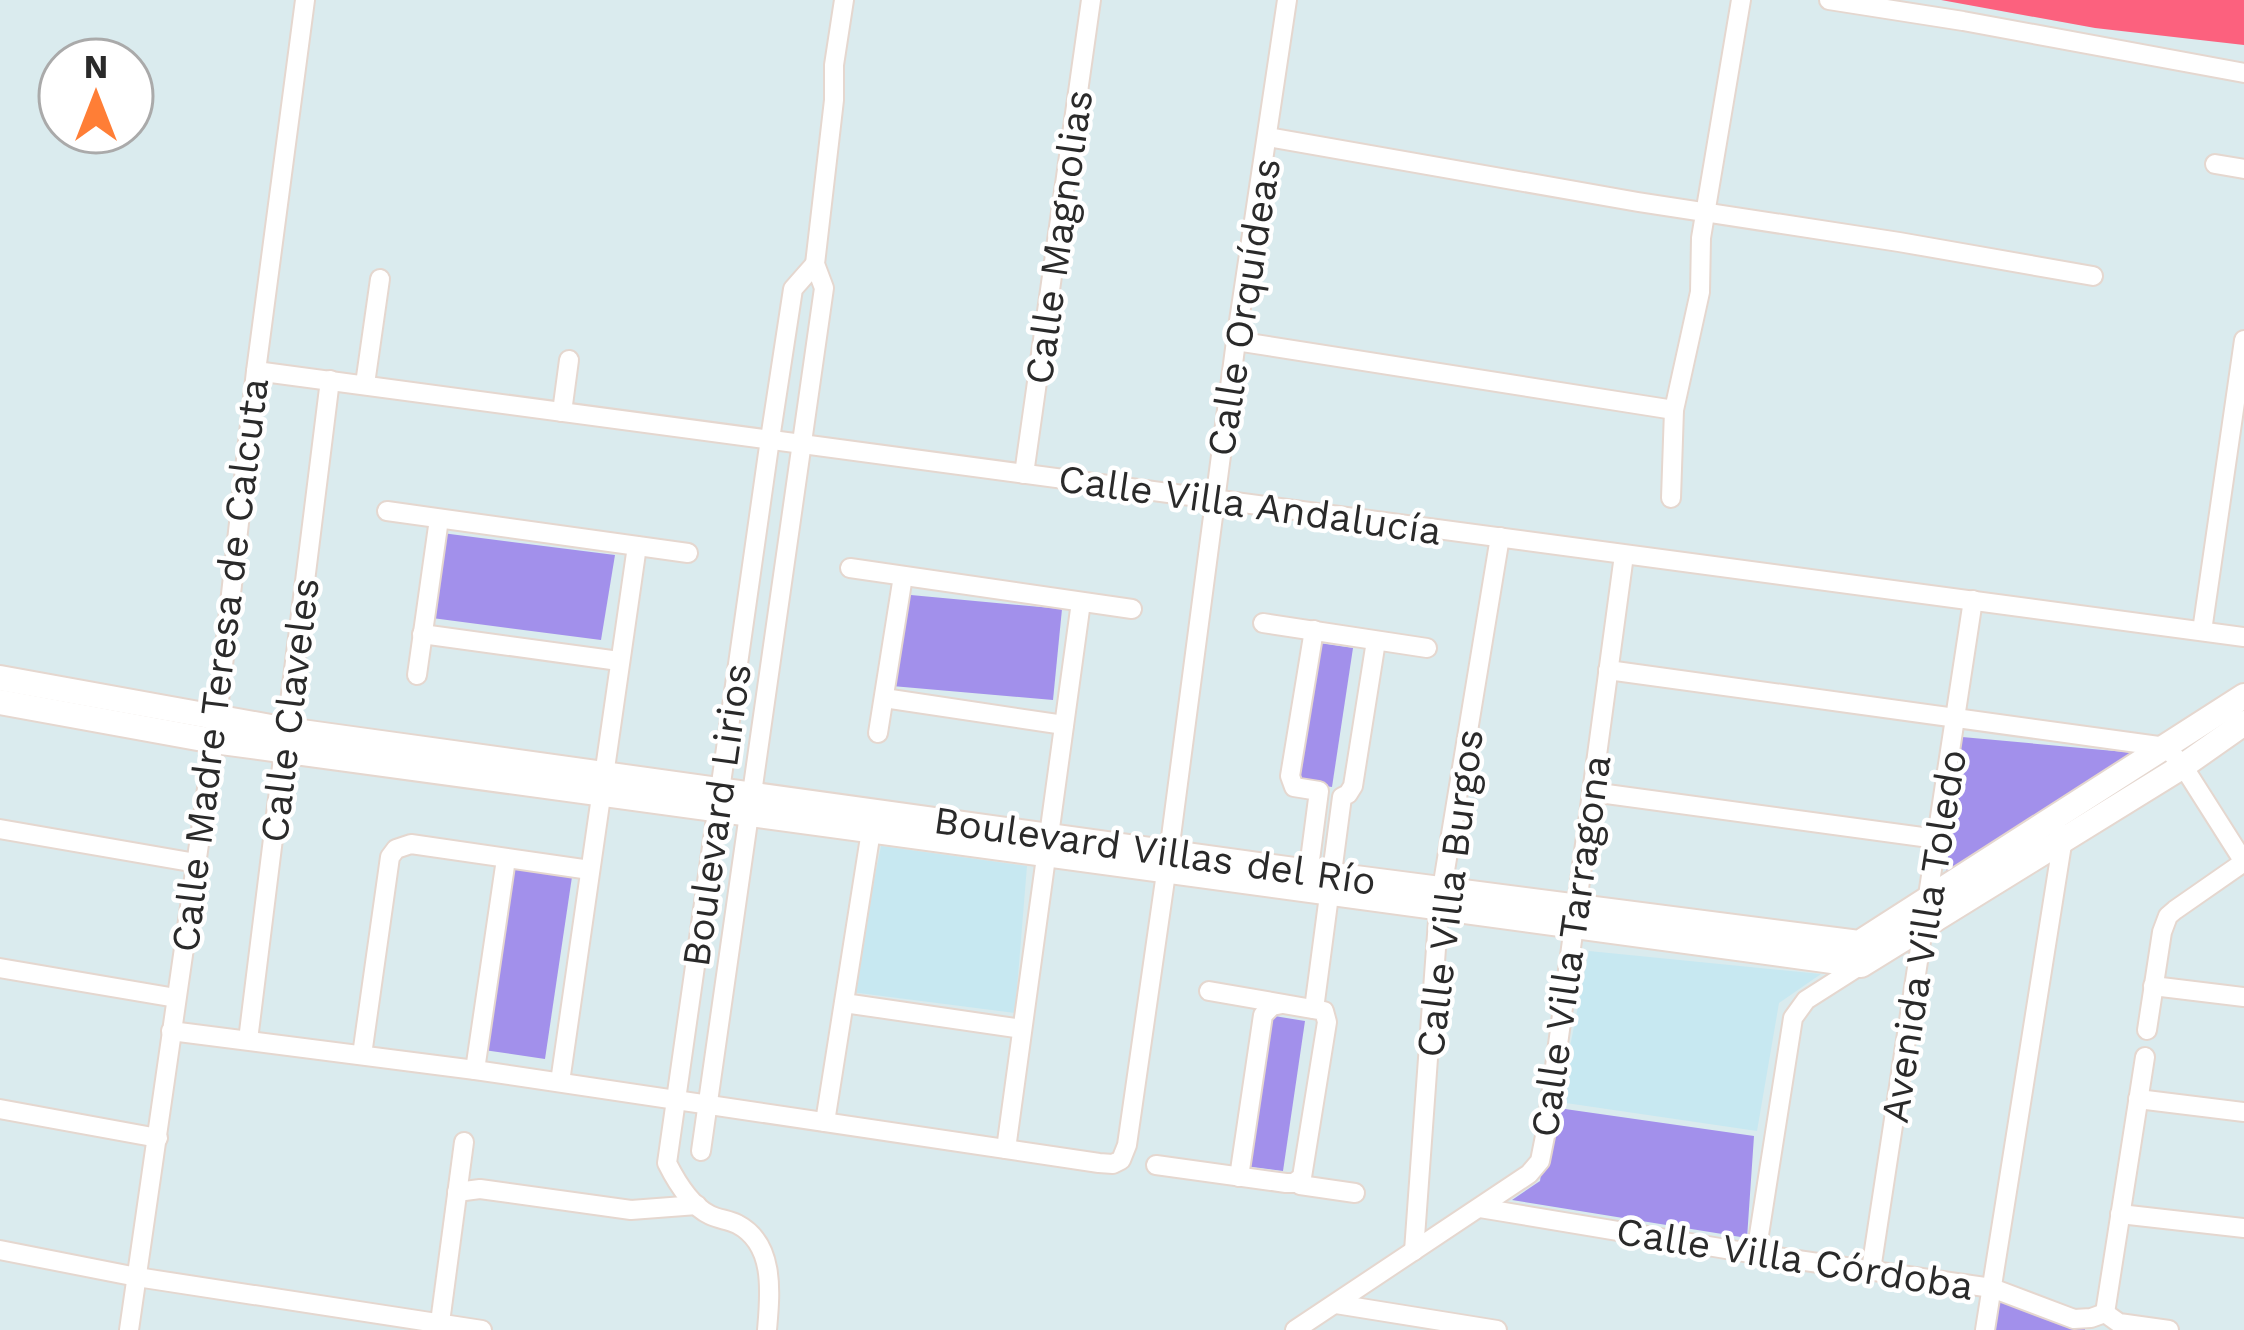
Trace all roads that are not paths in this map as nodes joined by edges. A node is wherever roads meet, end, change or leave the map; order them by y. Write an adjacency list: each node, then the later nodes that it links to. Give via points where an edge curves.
1 (305, 0): 18 (street, Calle Madre Teresa de Calcuta)
2 (844, 0): 12 (street, Boulevard Lirios)
3 (1091, 0): 26 (street, Calle Magnolias)
4 (1287, 0): 8 (street, Calle Orquídeas)
5 (1741, 0): 11 (street)
6 (1829, 0): 7 (street)
7 (2244, 73)
8 (1268, 137): 11 (street); 16 (street, Calle Orquídeas)
9 (2215, 164): 10 (street)
10 (2244, 169)
11 (1706, 213): 13 (street); 22 (street, via 1700,292)
12 (815, 264): 24 (street, Boulevard Lirios, via 794,289); 25 (street, Boulevard Lirios, via 824,288)
13 (2093, 277)
14 (380, 279): 20 (street)
15 (2244, 340): 21 (street)
16 (1236, 341): 22 (street); 27 (street, Calle Orquídeas)
17 (569, 360): 23 (street)
18 (256, 371): 19 (street, Calle Villa Andalucía); 57 (street, Calle Madre Teresa de Calcuta)
19 (330, 380): 20 (street, Calle Villa Andalucía); 59 (street, Calle Claveles)
20 (364, 384): 23 (street, Calle Villa Andalucía)
21 (2240, 401): 42 (street)
22 (1674, 410): 28 (street)
23 (562, 412): 24 (street, Calle Villa Andalucía)
24 (770, 439): 25 (street, Calle Villa Andalucía); 63 (street, Boulevard Lirios)
25 (802, 444): 26 (street, Calle Villa Andalucía); 64 (street, Boulevard Lirios)
26 (1024, 474): 27 (street, Calle Villa Andalucía)
27 (1214, 498): 31 (street, Calle Villa Andalucía); 71 (street, Calle Orquídeas)
28 (1671, 498)
29 (387, 511): 30 (street)
30 (439, 519): 32 (street); 43 (street)
31 (1500, 537): 34 (street, Calle Villa Andalucía); 76 (street, Calle Villa Burgos)
32 (638, 546): 33 (street); 47 (street)
33 (688, 553)
34 (1624, 555): 37 (street, Calle Villa Andalucía); 48 (street, Calle Villa Tarragona)
35 (850, 568): 36 (street)
36 (903, 576): 38 (street); 52 (street)
37 (1973, 601): 42 (street, Calle Villa Andalucía); 54 (street, Avenida Villa Toledo)
38 (1081, 602): 39 (street); 56 (street)
39 (1132, 609)
40 (1263, 622): 41 (street)
41 (1314, 630): 45 (street); 75 (street, via 1290,776 1294,787 1319,791)
42 (2202, 631): 44 (street, Calle Villa Andalucía)
43 (422, 634): 47 (street); 49 (street)
44 (2244, 637)
45 (1376, 640): 46 (street); 75 (street, via 1353,786 1342,796)
46 (1427, 648)
47 (619, 661): 61 (street)
48 (1608, 670): 54 (street); 62 (street, Calle Villa Tarragona)
49 (417, 675)
50 (0, 678): 57 (street, Boulevard Villas del Río)
51 (2244, 696): 60 (street, Boulevard Villas del Río)
52 (884, 698): 56 (street); 58 (street)
53 (0, 702): 57 (street, Boulevard Villas del Río)
54 (1957, 718): 60 (street); 68 (street, Avenida Villa Toledo)
55 (2244, 723): 60 (street, Boulevard Villas del Río)
56 (1064, 725): 69 (street)
57 (215, 730): 59 (street, Boulevard Villas del Río); 72 (street, Calle Madre Teresa de Calcuta)
58 (878, 733)
59 (285, 740): 61 (street, Boulevard Villas del Río); 92 (street, Calle Claveles)
60 (2174, 756): 66 (street, Boulevard Villas del Río); 73 (street)
61 (602, 784): 63 (street, Boulevard Villas del Río); 74 (street)
62 (1592, 792): 68 (street); 78 (street, Calle Villa Tarragona)
63 (719, 799): 64 (street, Boulevard Villas del Río); 98 (street, Boulevard Lirios)
64 (750, 803): 67 (street, Boulevard Villas del Río); 69 (street, Boulevard Villas del Río); 99 (street, Boulevard Lirios)
65 (0, 829): 72 (street)
66 (2057, 829): 77 (street, Boulevard Villas del Río); 79 (street, Boulevard Villas del Río); 121 (street)
67 (871, 831): 69 (street, Boulevard Villas del Río); 86 (street)
68 (1937, 839): 77 (street, Avenida Villa Toledo)
69 (1048, 845): 71 (street, Boulevard Villas del Río); 89 (street)
70 (506, 859): 74 (street); 93 (street, via 411,844 390,857); 95 (street)
71 (1168, 861): 75 (street, Boulevard Villas del Río); 105 (street, Calle Orquídeas, via 1126,1152 1117,1163 1099,1163)
72 (196, 862): 85 (street, Calle Madre Teresa de Calcuta)
73 (2244, 862): 82 (street, via 2168,916)
74 (590, 871): 96 (street)
75 (1319, 882): 76 (street, Boulevard Villas del Río); 88 (street)
76 (1441, 898): 78 (street, Boulevard Villas del Río); 117 (street, Calle Villa Burgos)
77 (1930, 899): 78 (street, Boulevard Villas del Río, via 1859,944); 79 (street, Avenida Villa Toledo)
78 (1575, 916): 80 (street, Boulevard Villas del Río); 113 (street, Calle Villa Tarragona, via 1540,1161)
79 (1924, 925): 80 (street, Boulevard Villas del Río); 119 (street, Avenida Villa Toledo)
80 (1861, 964): 118 (street, via 1806,1000 1793,1018)
81 (0, 968): 85 (street)
82 (2153, 986): 84 (street); 90 (street)
83 (1209, 991): 87 (street)
84 (2244, 997)
85 (176, 998): 91 (street, Calle Madre Teresa de Calcuta)
86 (844, 1003): 89 (street); 102 (street)
87 (1283, 1004): 88 (street); 109 (street, via 1263,1015)
88 (1314, 1009): 108 (street, via 1327,1022)
89 (1022, 1029): 105 (street)
90 (2147, 1030)
91 (171, 1031): 92 (street); 103 (street, Calle Madre Teresa de Calcuta)
92 (248, 1040): 93 (street)
93 (362, 1055): 95 (street)
94 (2145, 1057): 97 (street)
95 (475, 1070): 96 (street)
96 (560, 1082): 98 (street)
97 (2138, 1099): 101 (street); 114 (street)
98 (676, 1100): 99 (street); 112 (street, Boulevard Lirios, via 667,1163)
99 (708, 1105): 102 (street); 106 (street, Boulevard Lirios)
100 (0, 1109): 103 (street)
101 (2244, 1112)
102 (825, 1121): 105 (street)
103 (158, 1138): 120 (street, Calle Madre Teresa de Calcuta)
104 (464, 1142): 110 (street)
105 (1006, 1149)
106 (701, 1151)
107 (1156, 1165): 109 (street)
108 (1300, 1175): 109 (street, via 1286,1183); 111 (street, via 1300,1185)
109 (1239, 1177)
110 (457, 1192): 112 (street, via 631,1210); 125 (street)
111 (1355, 1193)
112 (697, 1205): 128 (street, via 740,1225 758,1245 771,1288)
113 (1480, 1208): 117 (street, Calle Villa Tarragona); 118 (street, Calle Villa Córdoba)
114 (2120, 1214): 115 (street); 123 (street)
115 (2244, 1228)
116 (0, 1250): 120 (street)
117 (1414, 1251): 122 (street, Calle Villa Tarragona)
118 (1756, 1254): 119 (street, Calle Villa Córdoba)
119 (1870, 1270): 121 (street, Calle Villa Córdoba)
120 (137, 1277): 125 (street); 126 (street, Calle Madre Teresa de Calcuta)
121 (1992, 1288): 123 (street, Calle Villa Córdoba, via 2074,1319); 131 (street)
122 (1336, 1304): 124 (street); 129 (street, Calle Villa Tarragona)
123 (2105, 1313): 132 (street, Calle Villa Córdoba)
124 (1401, 1323): 130 (street)
125 (439, 1327): 127 (street)
126 (129, 1330)
127 (482, 1330)
128 (767, 1330)
129 (1295, 1330)
130 (1497, 1330)
131 (1985, 1330)
132 (2169, 1330)

